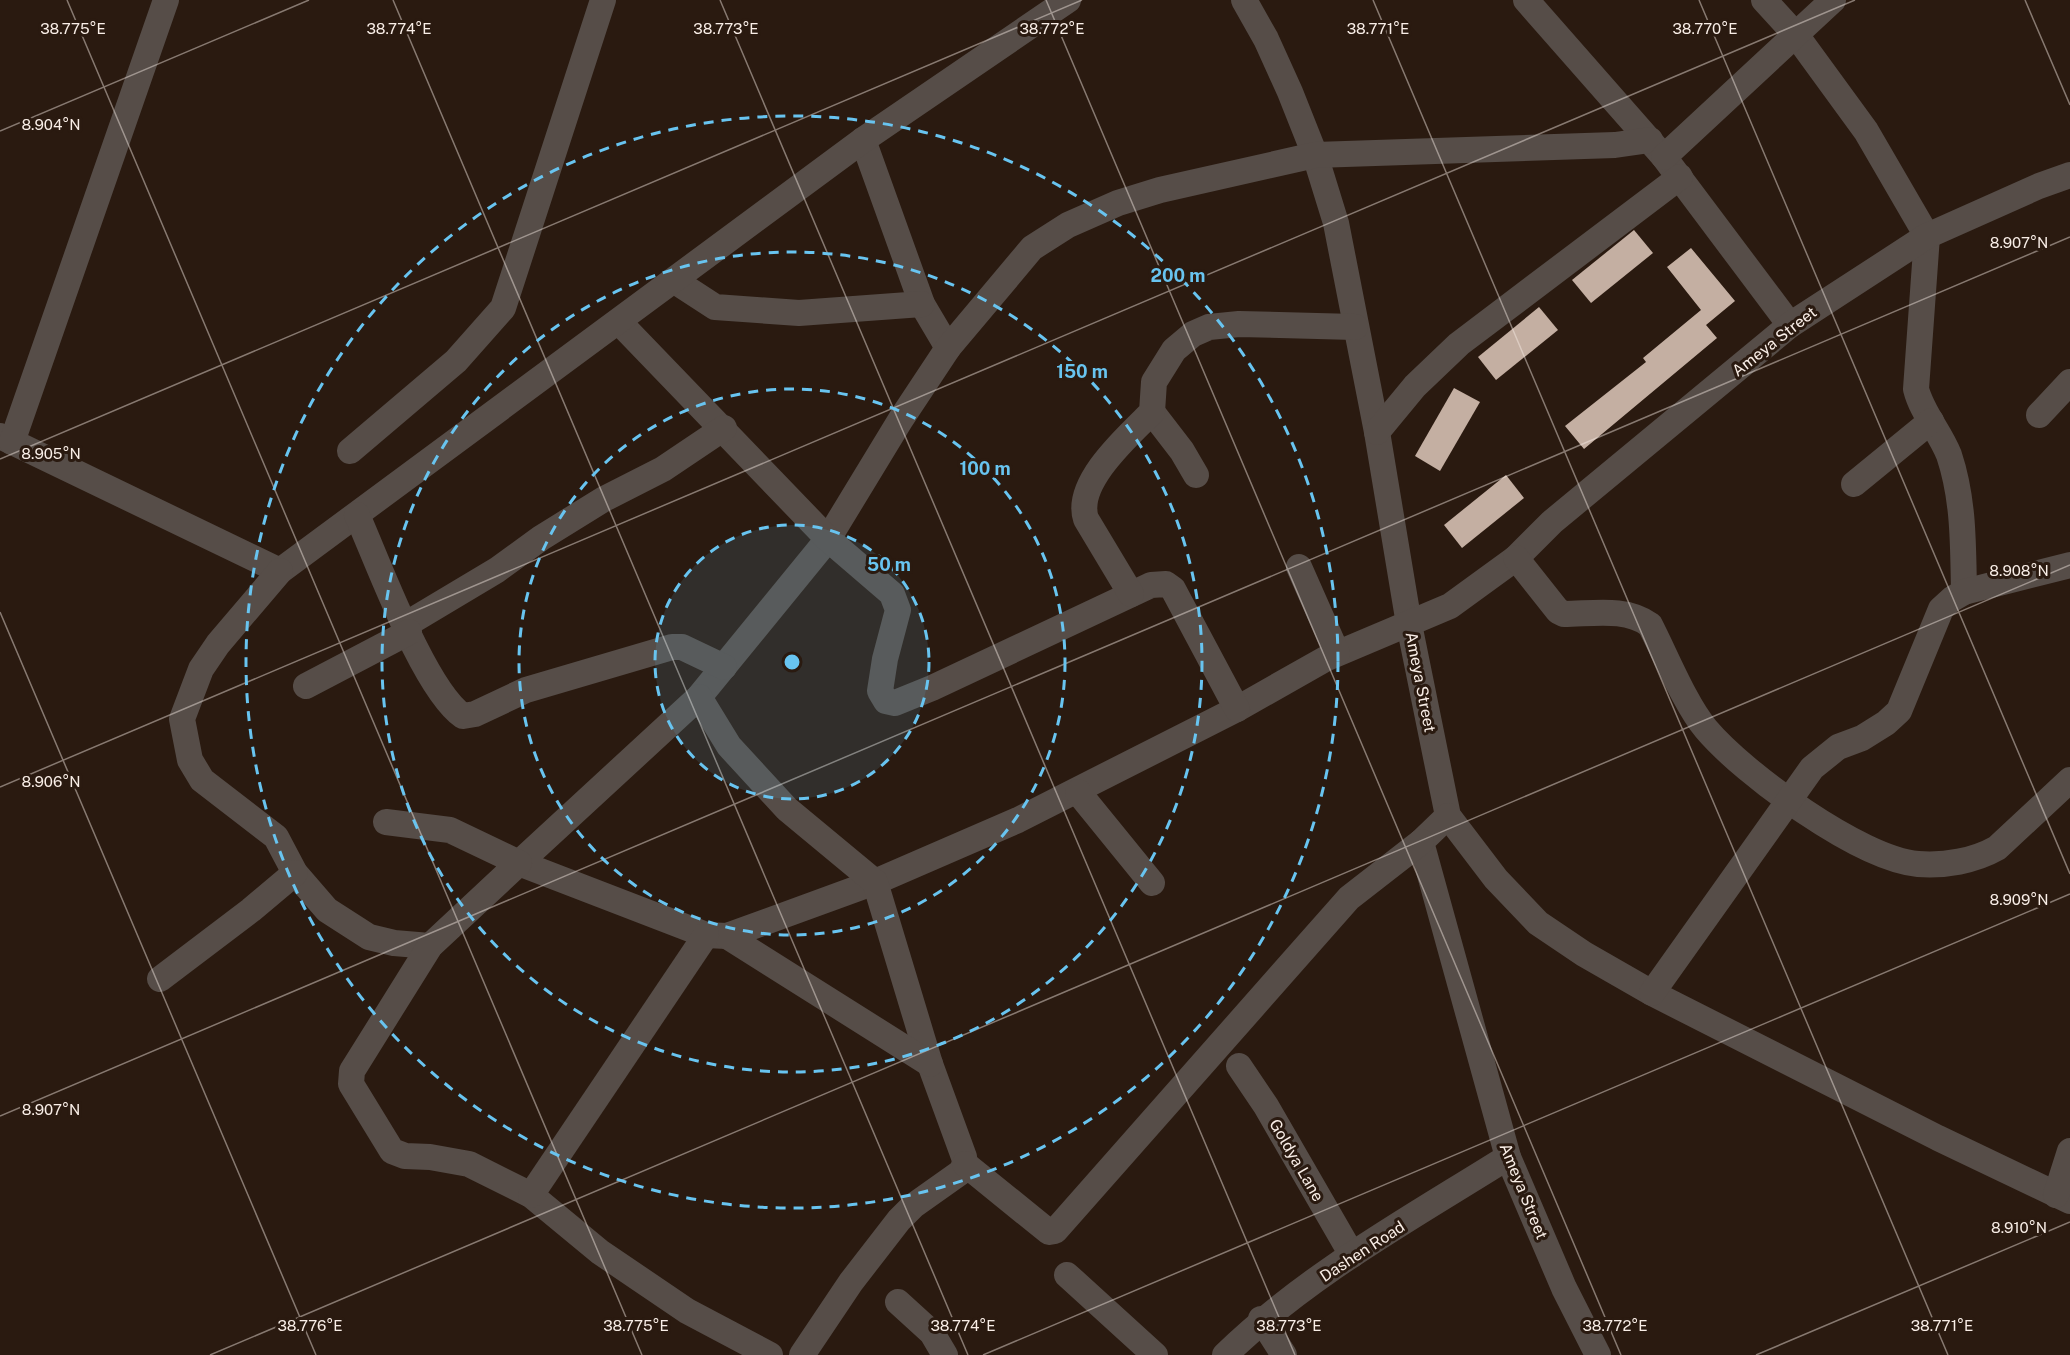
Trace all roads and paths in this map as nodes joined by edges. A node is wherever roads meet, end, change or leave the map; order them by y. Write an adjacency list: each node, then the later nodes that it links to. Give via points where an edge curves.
1 (166, 0): 27 (street)
2 (603, 0): 28 (street, via 503,308 456,361)
3 (1068, 0): 9 (street)
4 (1244, 0): 11 (street, via 1266,39)
5 (1526, 0): 10 (street)
6 (1764, 0): 8 (street)
7 (1833, 0): 8 (street)
8 (1796, 35): 10 (street); 14 (street, via 1866,131)
9 (863, 140): 15 (street); 16 (street)
10 (1657, 149): 11 (street, via 1615,145); 13 (street)
11 (1315, 155): 19 (street, via 1336,223); 20 (street, via 1160,190 1068,225 1032,248)
12 (2070, 175): 14 (street, Ameya Street)
13 (1680, 177): 18 (street); 26 (street, via 1459,344 1415,386)
14 (1927, 236): 18 (street, Ameya Street); 24 (street, via 1916,390)
15 (675, 281): 16 (street, via 715,307 800,313); 17 (street)
16 (922, 304): 20 (street)
17 (619, 322): 25 (street); 31 (street)
18 (1790, 325): 33 (street, Ameya Street, via 1552,522)
19 (1355, 327): 22 (street, via 1209,327 1174,350 1154,382); 26 (street)
20 (948, 348): 32 (street)
21 (2070, 382): 23 (street)
22 (1152, 412): 29 (street); 38 (street, via 1113,452 1087,489 1083,510)
23 (2039, 415)
24 (1931, 421): 30 (street); 37 (street, via 1948,452 1960,491)
25 (724, 429): 32 (street); 40 (street, via 541,538)
26 (1377, 432): 39 (street)
27 (6, 439): 36 (street)
28 (350, 451)
29 (1196, 475)
30 (1854, 484)
31 (357, 515): 36 (street); 40 (street)
32 (828, 539): 38 (street, via 896,601 898,610 880,691 886,701 895,703); 42 (street)
33 (1516, 558): 39 (street, Ameya Street, via 1450,606); 48 (street, via 1558,612 1624,614 1650,625 1705,728 1729,753)
34 (2070, 565): 37 (street)
35 (1299, 567): 41 (street)
36 (280, 571): 53 (street, via 201,669 182,719 190,760 202,780 270,830)
37 (1964, 592): 48 (street, via 1941,609 1899,711 1862,738 1838,747 1812,768)
38 (1131, 594): 45 (street, via 1151,585 1166,584 1173,589)
39 (1409, 624): 41 (street); 49 (street, Ameya Street)
40 (407, 628): 42 (street, via 436,684 463,716 526,690 672,647 682,647); 43 (street)
41 (1337, 653): 45 (street)
42 (724, 667): 44 (street)
43 (306, 686)
44 (699, 697): 52 (street); 54 (street, via 729,746 787,809)
45 (1237, 709): 47 (street)
46 (2070, 780): 48 (street, via 1997,848 1947,864 1917,864 1884,856)
47 (1078, 792): 54 (street); 55 (street)
48 (1790, 801): 59 (street)
49 (1448, 816): 51 (street); 59 (street, via 1496,879 1538,923)
50 (386, 822): 52 (street, via 450,830)
51 (1421, 842): 63 (street, Ameya Street); 64 (street, via 1349,898 1055,1231 1049,1232)
52 (519, 863): 56 (street); 57 (street)
53 (295, 873): 57 (street, via 327,910 369,937); 58 (street)
54 (875, 882): 56 (street); 60 (street)
55 (1152, 883)
56 (717, 936): 60 (street); 65 (street)
57 (430, 946): 65 (street, via 352,1071 351,1084 392,1151 469,1164)
58 (160, 979)
59 (1652, 993): 66 (street)
60 (930, 1064): 64 (street)
61 (1239, 1066): 67 (street, Goldya Lane)
62 (2070, 1150): 66 (street)
63 (1508, 1157): 67 (street, Dashen Road); 77 (street, Ameya Street, via 1564,1288)
64 (965, 1164): 72 (street, via 961,1172 899,1220)
65 (531, 1195): 71 (street, via 600,1252 687,1311)
66 (2063, 1198)
67 (1352, 1255): 70 (street, Dashen Road)
68 (1067, 1275): 74 (street)
69 (898, 1302): 73 (street, via 932,1333)
70 (1261, 1319): 75 (street, Dashen Road); 76 (street)
71 (770, 1355)
72 (802, 1355)
73 (945, 1355)
74 (1155, 1355)
75 (1225, 1355)
76 (1284, 1355)
77 (1598, 1355)

